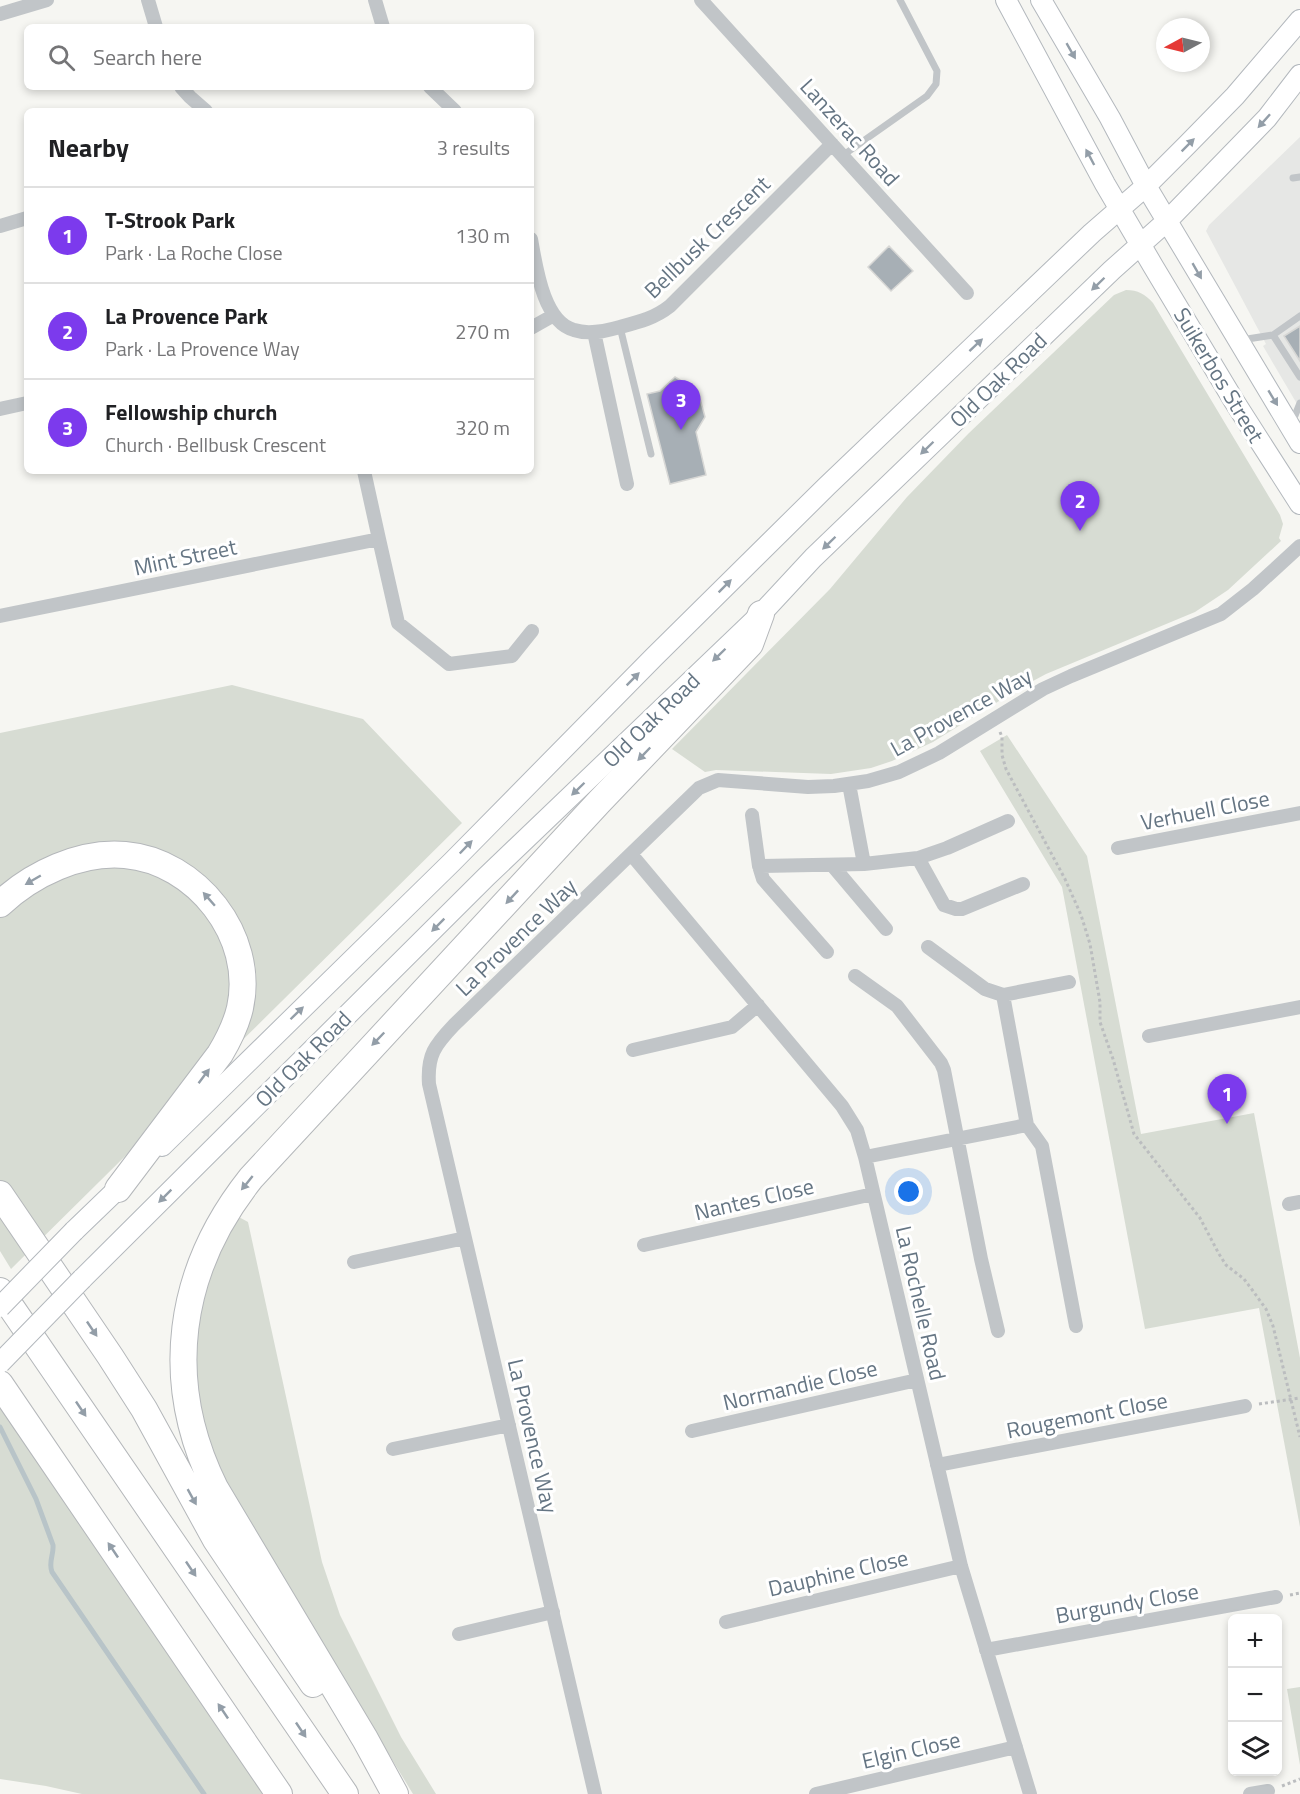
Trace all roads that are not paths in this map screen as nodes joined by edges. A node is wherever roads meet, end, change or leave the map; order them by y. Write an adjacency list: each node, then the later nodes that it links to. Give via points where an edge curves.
1 (47, 0): 8 (street)
2 (148, 0): 10 (street)
3 (375, 0): 11 (street)
4 (701, 0): 17 (street, Lanzerac Road)
5 (900, 0): 18 (lane, via 937,71 936,84 927,96)
6 (1006, 0): 20 (main road, Suikerbos Street, one-way to 6)
7 (1041, 0): 19 (main road, Suikerbos Street, one-way to 19)
8 (0, 14)
9 (1300, 20): 19 (main road, Old Oak Road, one-way to 9, via 1235,96)
10 (155, 24)
11 (382, 24)
12 (1300, 75): 22 (main road, Old Oak Road, one-way to 22, via 1267,118)
13 (184, 90): 15 (street)
14 (433, 90): 16 (street)
15 (203, 108)
16 (452, 108)
17 (832, 144): 18 (street, Lanzerac Road); 30 (street, Bellbusk Crescent, via 670,306 651,318)
18 (842, 156): 26 (street, Lanzerac Road)
19 (1146, 186): 20 (main road, Old Oak Road); 22 (main road, Suikerbos Street)
20 (1119, 208): 24 (main road, Suikerbos Street); 73 (main road, Old Oak Road, one-way to 20, via 452,862 784,527)
21 (24, 219): 23 (street)
22 (1167, 220): 24 (main road, Old Oak Road); 33 (main road, Suikerbos Street, one-way to 33)
23 (0, 226)
24 (1140, 243): 42 (main road, Suikerbos Street); 45 (main road, Old Oak Road, one-way to 45, via 813,558)
25 (534, 252): 27 (street, via 543,291)
26 (967, 293)
27 (554, 315): 29 (street); 31 (street, Bellbusk Crescent, via 574,330)
28 (1300, 316): 32 (lane)
29 (534, 326)
30 (620, 327): 31 (street, Bellbusk Crescent); 39 (lane)
31 (594, 332): 41 (street)
32 (1273, 335): 33 (lane); 34 (lane)
33 (1238, 340): 38 (main road, Suikerbos Street, one-way to 38)
34 (1300, 378)
35 (1300, 403): 38 (lane)
36 (24, 404): 37 (street)
37 (0, 409)
38 (1295, 435)
39 (651, 454)
40 (365, 474): 43 (street)
41 (627, 484)
42 (1300, 504)
43 (379, 539): 46 (street, Mint Street); 47 (street, via 398,623 448,664 512,656)
44 (1300, 546): 48 (street, La Provence Way, via 1221,614 1032,695 913,766)
45 (761, 614): 83 (main road, Old Oak Road, one-way to 83, bridge, via 486,876); 101 (highway, one-way to 101, via 750,644 251,1178 214,1233 191,1292 184,1376 187,1410 203,1464)
46 (0, 616)
47 (532, 631)
48 (849, 784): 53 (street, La Provence Way, via 808,787 712,782 699,788); 55 (street)
49 (1300, 813): 52 (street, Verhuell Close)
50 (752, 815): 57 (street)
51 (1008, 821): 54 (street)
52 (1118, 848)
53 (632, 854): 66 (street, La Rochelle Road); 76 (street, La Provence Way, via 435,1046 429,1064 429,1084)
54 (918, 858): 55 (street); 58 (street, via 944,905 956,909)
55 (864, 864): 56 (street)
56 (832, 865): 57 (street); 60 (street)
57 (759, 866): 62 (street, via 766,885)
58 (1023, 884)
59 (0, 904): 73 (highway, one-way to 59, via 234,1030 242,988 233,940 218,909 194,883 166,865 124,854 71,862 33,879)
60 (886, 929)
61 (928, 947): 65 (street, via 985,989)
62 (827, 952)
63 (855, 976): 71 (street, via 897,1006 942,1065)
64 (1069, 982): 65 (street)
65 (1003, 995): 70 (street)
66 (758, 1005): 69 (street, via 732,1027); 72 (street, La Rochelle Road, via 848,1114)
67 (1300, 1007): 68 (street)
68 (1149, 1036)
69 (633, 1050)
70 (1027, 1125): 71 (street); 81 (street, via 1042,1146)
71 (957, 1139): 72 (street); 82 (street)
72 (865, 1157): 75 (street, La Rochelle Road)
73 (118, 1189): 80 (main road, Old Oak Road, bridge)
74 (0, 1194): 101 (highway, one-way to 101, via 144,1409 216,1540 361,1753)
75 (873, 1194): 77 (street, Nantes Close); 84 (street, La Rochelle Road)
76 (465, 1238): 78 (street); 87 (street, La Provence Way)
77 (644, 1245)
78 (354, 1262)
79 (0, 1291): 100 (highway, one-way to 100)
80 (0, 1307)
81 (1076, 1326)
82 (998, 1331)
83 (0, 1363)
84 (917, 1380): 88 (street, Normandie Close); 90 (street, La Rochelle Road)
85 (0, 1384): 99 (highway, one-way to 85)
86 (1245, 1406): 90 (street, Rougemont Close)
87 (509, 1425): 89 (street); 93 (street, La Provence Way)
88 (692, 1431)
89 (393, 1449)
90 (937, 1465): 91 (street, La Rochelle Road)
91 (961, 1566): 94 (street, Dauphine Close); 96 (street, La Rochelle Road)
92 (1276, 1597): 96 (street, Burgundy Close)
93 (553, 1612): 95 (street); 102 (street, La Provence Way)
94 (726, 1622)
95 (459, 1634)
96 (986, 1650): 97 (street, La Rochelle Road)
97 (1016, 1747): 103 (street, Elgin Close); 104 (street, La Rochelle Road)
98 (1268, 1791): 105 (street)
99 (279, 1794)
100 (345, 1794)
101 (394, 1794)
102 (596, 1794)
103 (816, 1794)
104 (1030, 1794)
105 (1250, 1794)

